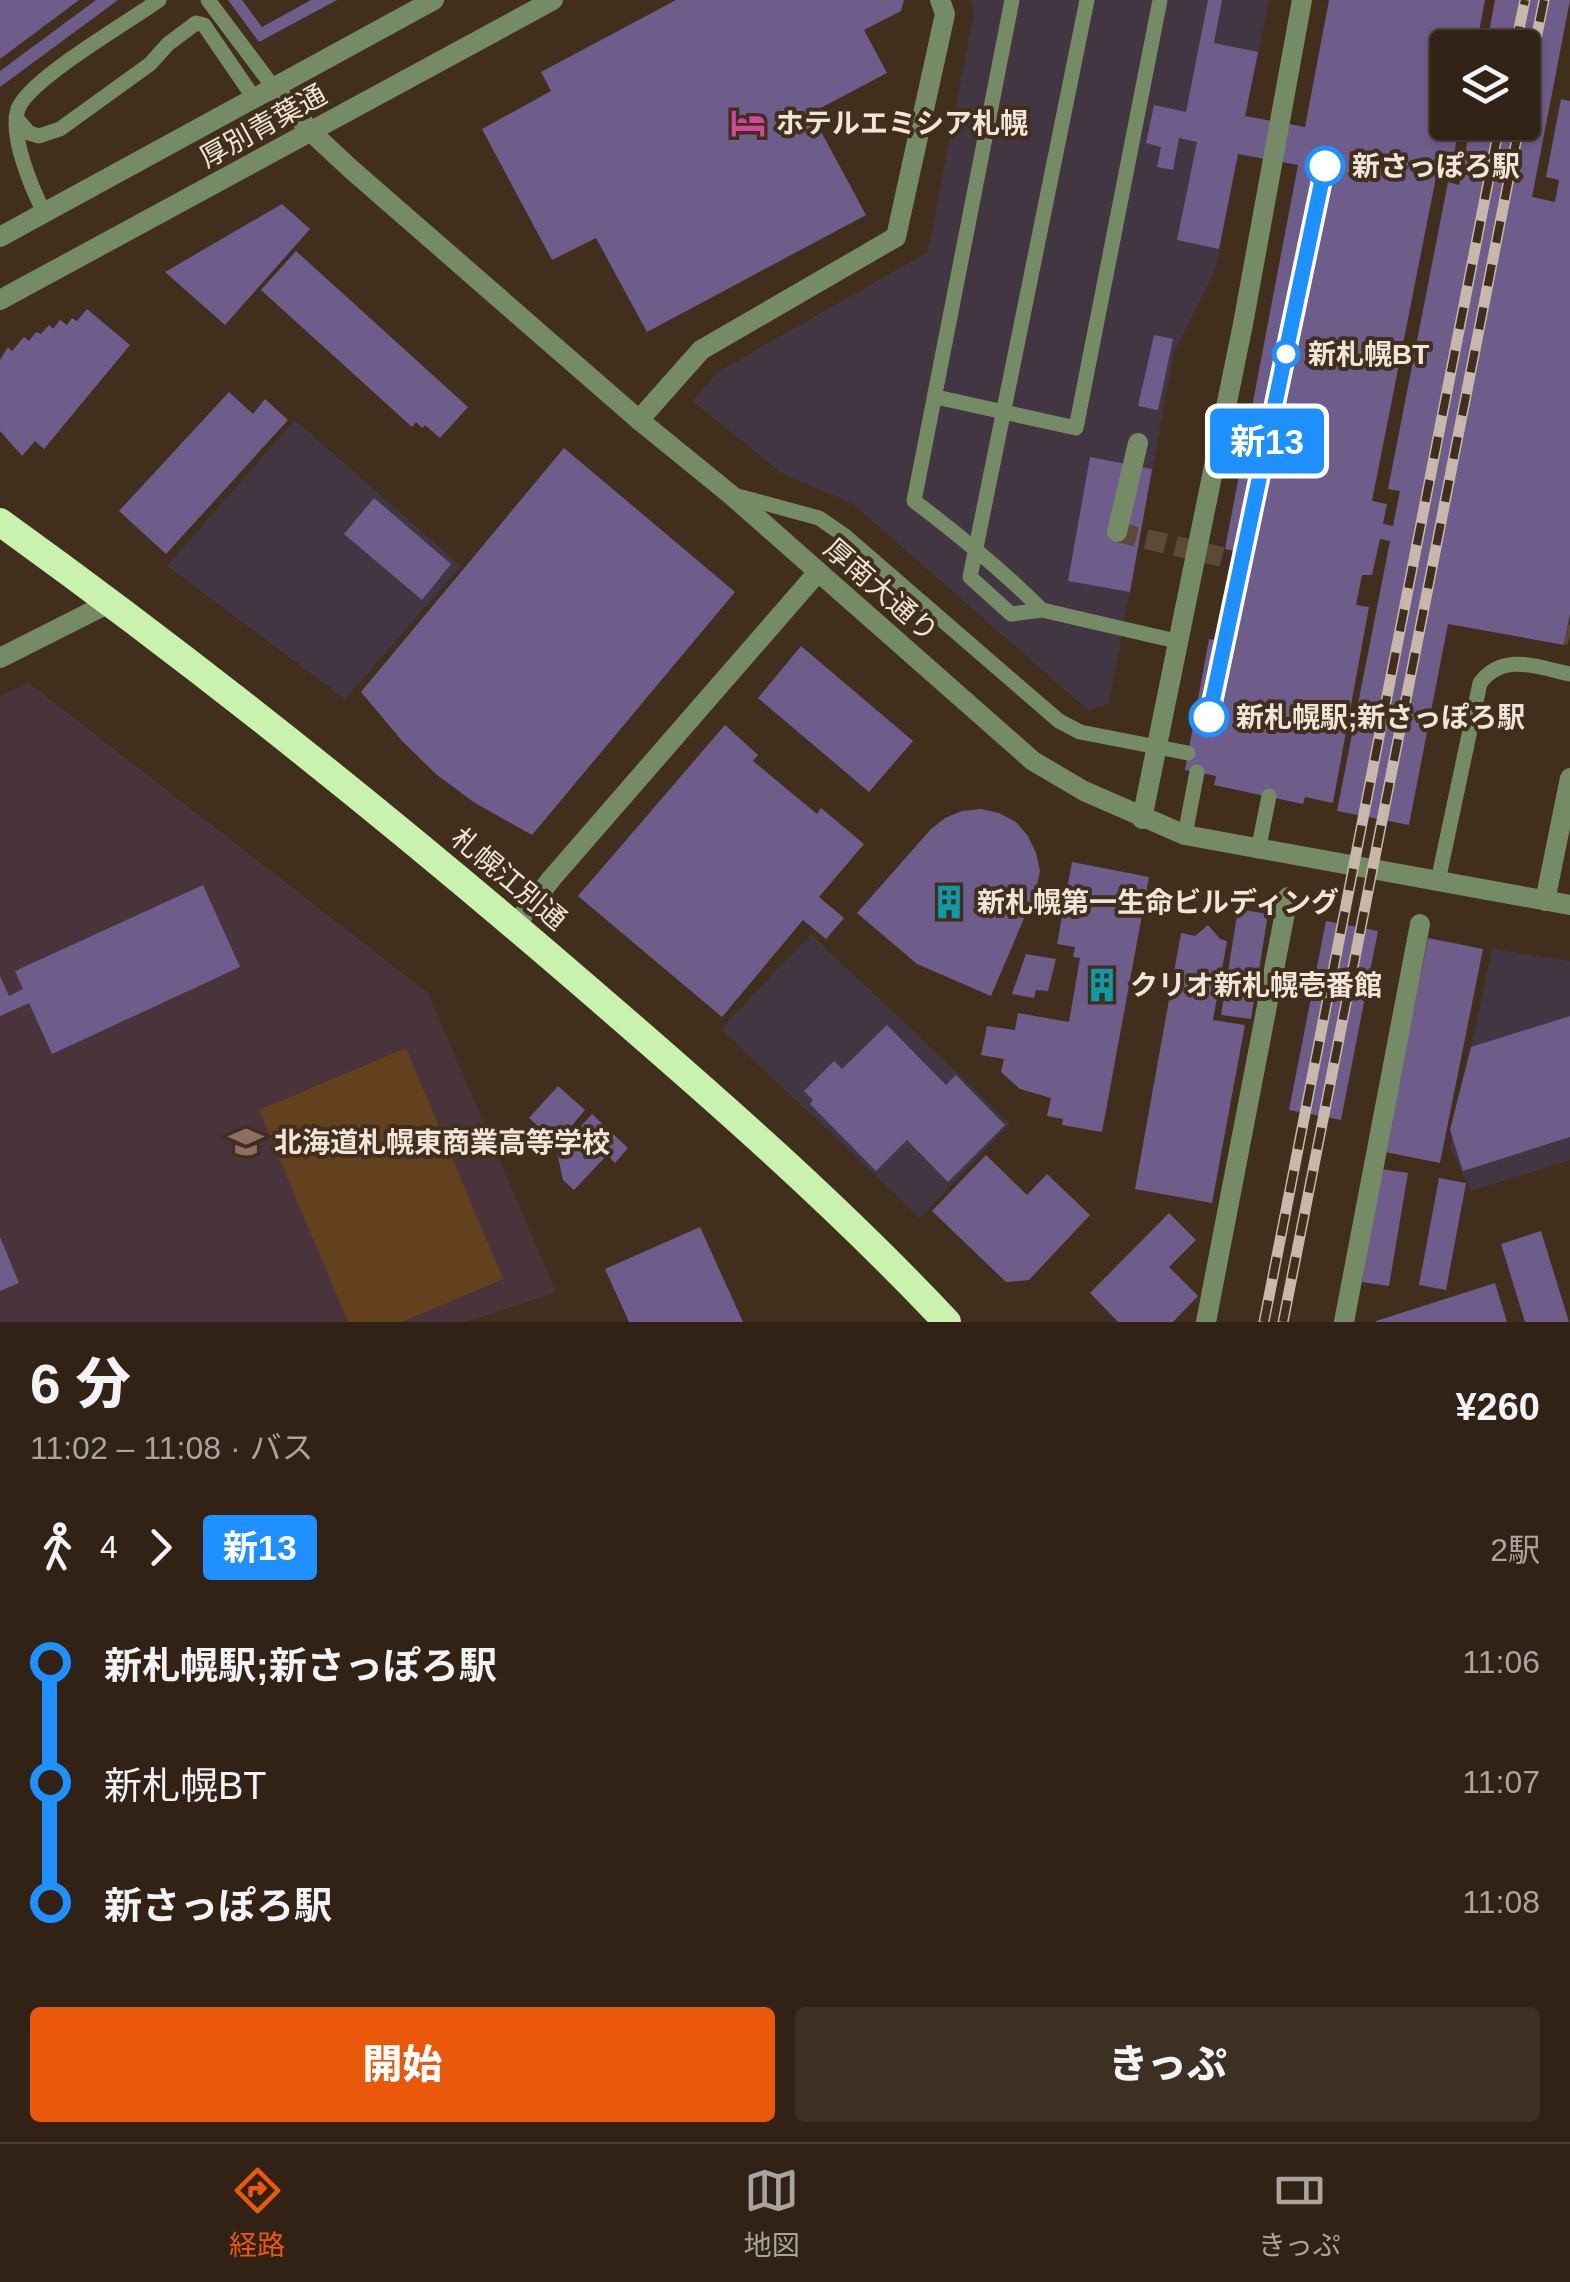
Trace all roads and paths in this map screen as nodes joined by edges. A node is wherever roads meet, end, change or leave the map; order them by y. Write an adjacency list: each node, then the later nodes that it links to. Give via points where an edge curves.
1 (158, 0): 12 (lane, via 30,92)
2 (208, 0): 10 (lane)
3 (434, 0): 10 (street, 厚別青葉通)
4 (553, 0): 13 (street, 厚別青葉通)
5 (1012, 0): 17 (lane)
6 (1087, 0): 18 (lane)
7 (1160, 0): 18 (lane, via 1076,428)
8 (1302, 0): 28 (street)
9 (946, 5): 19 (street, via 896,238 701,350)
10 (274, 88): 11 (street, 厚別青葉通); 13 (street, 厚南大通り)
11 (254, 98): 12 (lane, via 204,25 196,23 60,129 38,136); 14 (street, 厚別青葉通)
12 (16, 118): 14 (lane, via 28,182)
13 (310, 130): 16 (street, 厚別青葉通); 19 (street, 厚南大通り)
14 (44, 212): 15 (street, 厚別青葉通)
15 (0, 237)
16 (0, 300)
17 (936, 398): 18 (lane); 24 (lane, via 914,501)
18 (1004, 413): 24 (lane)
19 (639, 420): 21 (street, 厚南大通り)
20 (1138, 443): 23 (street)
21 (730, 494): 25 (street, 厚南大通り); 31 (lane, bridge, via 820,518 1059,721 1080,732)
22 (0, 522): 26 (highway, 札幌江別通)
23 (1117, 532)
24 (976, 548): 27 (lane); 27 (lane, via 970,577 998,606 1011,614)
25 (818, 572): 35 (street, 厚南大通り, via 1034,762); 43 (street)
26 (111, 602): 29 (street); 43 (highway, 札幌江別通, via 331,772)
27 (1042, 610): 28 (lane)
28 (1176, 642): 35 (street)
29 (0, 658)
30 (1570, 674): 38 (lane, via 1509,663 1480,683)
31 (1188, 754)
32 (1197, 772): 36 (lane)
33 (1570, 778): 40 (street)
34 (1269, 796): 37 (lane)
35 (1142, 819): 36 (street, 厚南大通り)
36 (1185, 835): 37 (street, 厚南大通り)
37 (1258, 850): 38 (street, 厚南大通り)
38 (1438, 881): 40 (street, 厚南大通り)
39 (1288, 897): 45 (street)
40 (1545, 902): 41 (street, 厚南大通り)
41 (1570, 905)
42 (1420, 924): 46 (street)
43 (515, 926): 44 (highway, 札幌江別通, via 768,1149)
44 (947, 1322)
45 (1206, 1322)
46 (1344, 1322)

